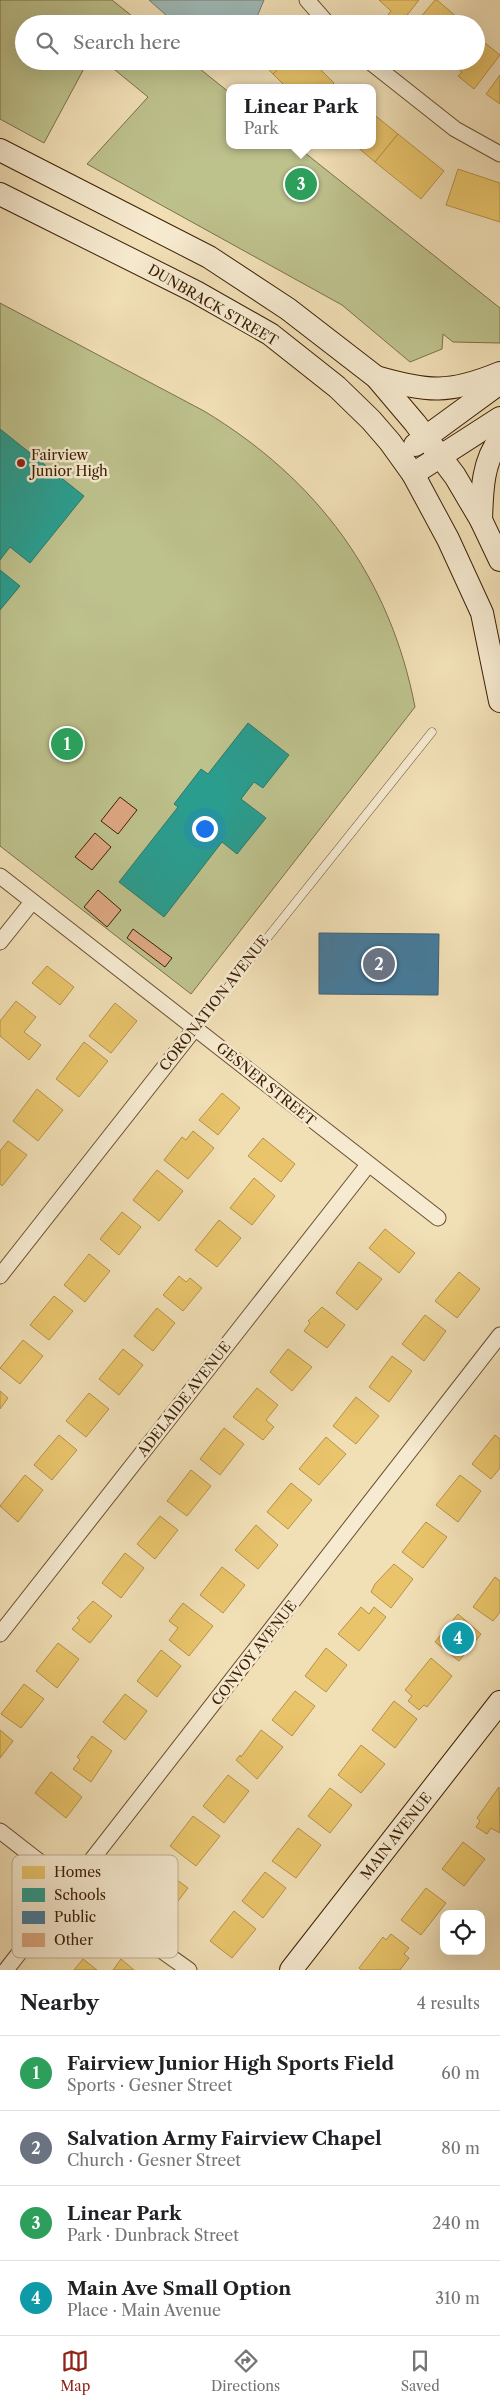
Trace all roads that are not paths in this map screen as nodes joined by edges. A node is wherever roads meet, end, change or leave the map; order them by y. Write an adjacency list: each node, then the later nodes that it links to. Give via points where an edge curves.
1 (307, 0): 2 (street)
2 (320, 15)
3 (381, 70): 5 (street, via 455,128)
4 (0, 150): 8 (main road, via 209,258 288,308)
5 (500, 154)
6 (0, 194): 14 (main road, DUNBRACK STREET, via 196,292 270,334 337,387 370,420)
7 (500, 374): 8 (main road, via 455,388 436,390)
8 (376, 377): 11 (main road)
9 (500, 383): 11 (main road)
10 (500, 418): 13 (main road)
11 (426, 437): 13 (main road); 14 (main road)
12 (500, 439): 15 (main road, via 482,486)
13 (440, 455): 14 (main road); 15 (main road)
14 (406, 465): 17 (main road, DUNBRACK STREET, via 448,539 482,613)
15 (481, 520): 16 (main road)
16 (500, 560)
17 (500, 701)
18 (432, 732): 22 (lane, CORONATION AVENUE)
19 (0, 876): 20 (street, GESNER STREET)
20 (32, 902): 21 (street); 22 (street, GESNER STREET)
21 (0, 942)
22 (196, 1027): 23 (street, GESNER STREET); 25 (street, CORONATION AVENUE)
23 (368, 1165): 24 (street, GESNER STREET); 27 (street, ADELAIDE AVENUE)
24 (438, 1218)
25 (0, 1276)
26 (500, 1335): 31 (street, CONVOY AVENUE)
27 (0, 1634)
28 (500, 1702): 36 (main road, MAIN AVENUE)
29 (0, 1831): 30 (street)
30 (31, 1855)
31 (97, 1855)
32 (16, 1958): 34 (street, CONVOY AVENUE)
33 (172, 1958): 35 (street)
34 (6, 1970)
35 (189, 1970)
36 (291, 1970)

